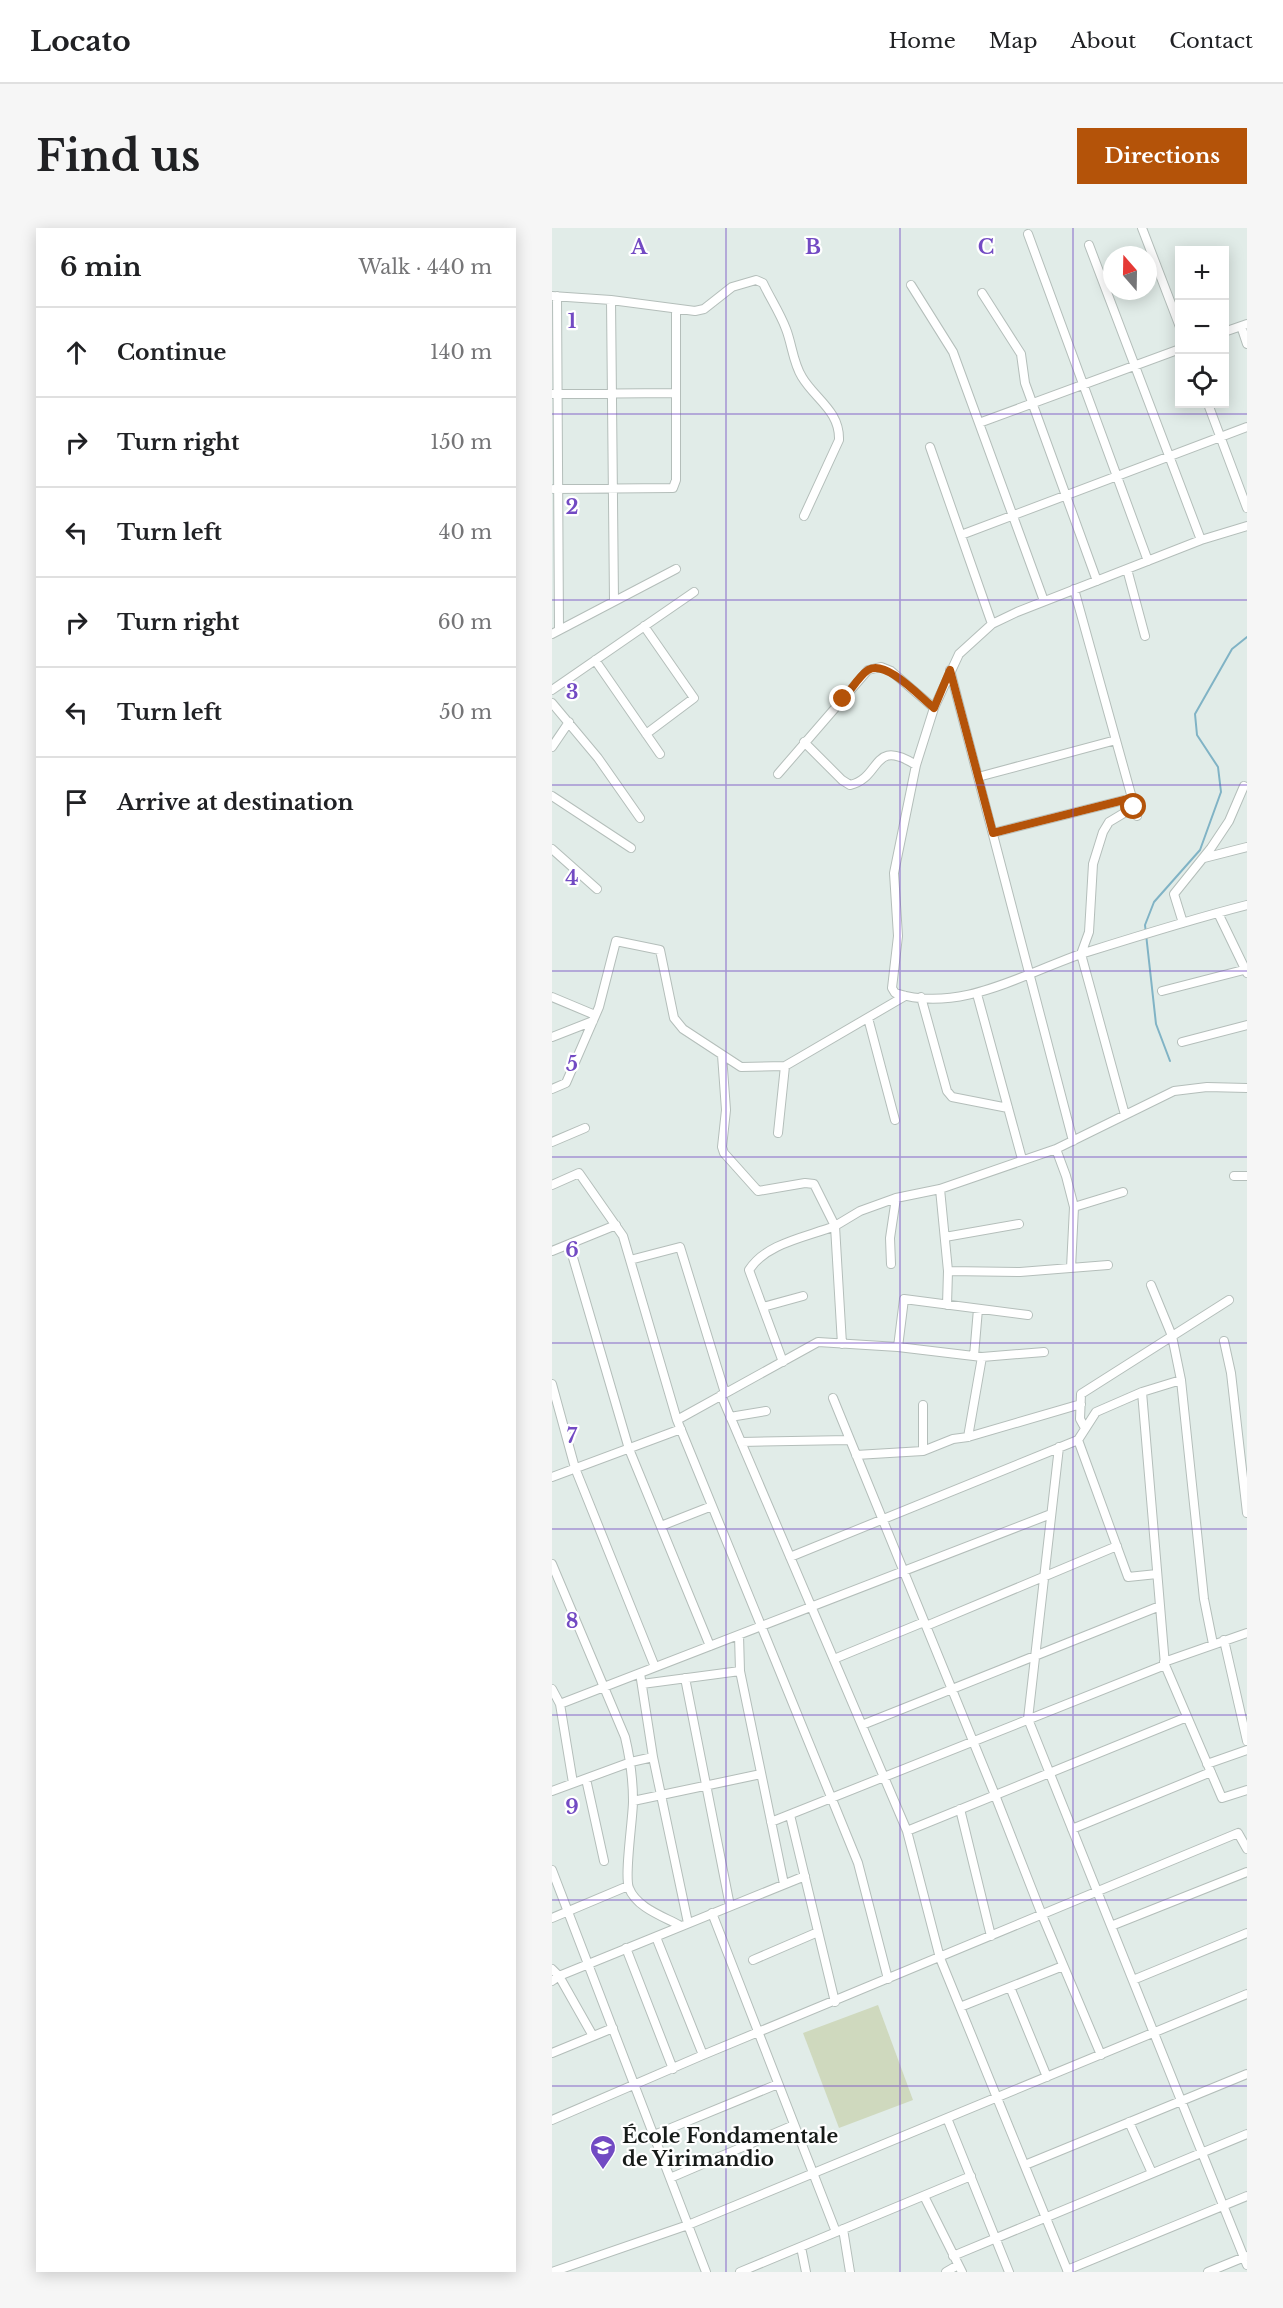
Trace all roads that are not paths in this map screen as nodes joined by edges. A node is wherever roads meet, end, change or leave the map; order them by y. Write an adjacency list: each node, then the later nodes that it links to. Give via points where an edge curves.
1 (1142, 228): 9 (street)
2 (1028, 234): 15 (street)
3 (1089, 244): 14 (street)
4 (911, 285): 21 (street, via 953,352)
5 (982, 293): 19 (street, via 1021,354 1024,384)
6 (554, 296): 7 (street); 17 (street)
7 (611, 300): 8 (street); 18 (street)
8 (676, 309): 16 (street); 31 (street, via 704,309 732,287 756,280 763,283 786,328 798,372 827,406 839,431 839,440)
9 (1175, 316)
10 (1244, 325): 11 (street); 12 (street)
11 (1229, 330)
12 (1247, 344)
13 (1175, 350): 14 (street)
14 (1135, 365): 15 (street); 25 (street)
15 (1083, 384): 19 (street); 26 (street)
16 (676, 393): 18 (street); 27 (street, via 673,488)
17 (554, 394): 18 (street); 28 (street)
18 (613, 394): 27 (street)
19 (1032, 403): 21 (street); 29 (street)
20 (1210, 408): 23 (street)
21 (979, 423): 32 (street)
22 (1247, 427): 23 (street)
23 (1221, 437): 25 (street); 30 (street)
24 (930, 447): 34 (street)
25 (1169, 457): 26 (street); 35 (street)
26 (1117, 476): 29 (street); 37 (street)
27 (613, 488): 28 (street); 43 (street)
28 (555, 489): 36 (street)
29 (1066, 496): 32 (street); 40 (street)
30 (1247, 508)
31 (804, 516)
32 (1013, 516): 34 (street); 44 (street)
33 (1247, 526): 35 (street)
34 (961, 536): 45 (street)
35 (1201, 540): 37 (street)
36 (555, 550): 47 (street)
37 (1148, 561): 39 (street)
38 (676, 569): 43 (street)
39 (1127, 569): 40 (street); 48 (street)
40 (1097, 581): 41 (street)
41 (1074, 589): 44 (street); 56 (street)
42 (694, 592): 46 (street)
43 (614, 601): 47 (street)
44 (1044, 601): 45 (street)
45 (992, 624): 50 (street, via 959,654)
46 (644, 626): 49 (street); 55 (street, via 694,698)
47 (555, 632)
48 (1145, 636)
49 (596, 660): 51 (street); 55 (street)
50 (950, 670): 53 (street); 62 (street)
51 (552, 690)
52 (552, 703): 54 (street)
53 (934, 708): 57 (street, via 891,672 880,667 868,670); 60 (street)
54 (569, 722): 58 (street); 66 (street)
55 (646, 734): 59 (street)
56 (1116, 740): 62 (street); 65 (street)
57 (804, 742): 60 (street, via 849,785 894,754); 61 (street)
58 (552, 747)
59 (660, 754)
60 (916, 765): 81 (street, via 894,873 898,936 892,988)
61 (778, 774)
62 (978, 777): 67 (street)
63 (1244, 786): 71 (street, via 1229,821)
64 (552, 796): 69 (street)
65 (1134, 807): 67 (street); 76 (street, via 1109,822 1103,832 1094,864 1089,932)
66 (640, 818)
67 (993, 833): 78 (street)
68 (1247, 847): 71 (street)
69 (631, 848)
70 (552, 849): 72 (street)
71 (1204, 858): 75 (street, via 1174,894)
72 (597, 889)
73 (1247, 905): 74 (street)
74 (1218, 913): 75 (street); 77 (street)
75 (1183, 923): 76 (street)
76 (1082, 954): 78 (street); 94 (street)
77 (1246, 970): 79 (street)
78 (1029, 974): 80 (street); 98 (street)
79 (1162, 991)
80 (977, 994): 83 (street); 93 (street)
81 (905, 996): 83 (street); 85 (street)
82 (552, 997): 84 (street)
83 (921, 997): 93 (street, via 947,1091 952,1097)
84 (594, 1018): 87 (street); 89 (street, via 616,941 660,950 674,1018 683,1029); 92 (street, via 566,1083)
85 (867, 1018): 90 (street); 95 (street)
86 (1247, 1025): 88 (street)
87 (552, 1037)
88 (1182, 1042)
89 (722, 1055): 90 (street, via 741,1068); 111 (street, via 724,1153 758,1191 814,1184)
90 (785, 1066): 97 (street)
91 (1247, 1088): 94 (street, via 1207,1087 1174,1092)
92 (552, 1089)
93 (1008, 1108): 101 (street)
94 (1125, 1115): 98 (street)
95 (895, 1120)
96 (585, 1128): 99 (street)
97 (778, 1133)
98 (1073, 1141): 100 (street)
99 (552, 1142)
100 (1056, 1149): 101 (street); 108 (street)
101 (1022, 1159): 105 (street)
102 (1234, 1176): 103 (street)
103 (1247, 1176)
104 (552, 1185): 110 (street, via 579,1173)
105 (940, 1189): 107 (street); 112 (street)
106 (1123, 1192): 108 (street)
107 (896, 1198): 111 (street, via 860,1210); 116 (street)
108 (1074, 1207): 118 (street)
109 (1019, 1224): 112 (street)
110 (615, 1225): 113 (street); 115 (street, via 623,1236)
111 (835, 1226): 124 (street, via 767,1251 755,1260 748,1270); 129 (street)
112 (945, 1237): 119 (street)
113 (569, 1244): 114 (street); 151 (street)
114 (552, 1251)
115 (630, 1260): 137 (street, via 680,1247); 143 (street)
116 (891, 1264)
117 (1108, 1265): 118 (street)
118 (1071, 1268): 119 (street)
119 (948, 1271): 123 (street)
120 (1151, 1285): 127 (street)
121 (803, 1296): 124 (street)
122 (1229, 1300): 127 (street)
123 (947, 1305): 125 (street); 130 (street, via 904,1299)
124 (763, 1307): 133 (street)
125 (978, 1309): 126 (street); 132 (street)
126 (1028, 1315)
127 (1172, 1336): 134 (street); 139 (street, via 1081,1395)
128 (1224, 1341): 157 (street)
129 (842, 1344): 130 (street); 133 (street, via 818,1342)
130 (898, 1347): 132 (street)
131 (1044, 1352): 132 (street)
132 (978, 1356): 146 (street)
133 (783, 1362): 137 (street)
134 (1181, 1380): 136 (street); 174 (street, via 1204,1599)
135 (552, 1384): 154 (street)
136 (1142, 1392): 144 (street, via 1096,1412); 165 (street)
137 (723, 1394): 142 (street); 143 (street)
138 (833, 1398): 147 (street)
139 (1081, 1404): 144 (street, via 1080,1419); 146 (street)
140 (923, 1406): 152 (street)
141 (766, 1411): 142 (street)
142 (730, 1417): 149 (street)
143 (677, 1420): 145 (street)
144 (1085, 1428): 148 (street)
145 (681, 1429): 151 (street); 156 (street)
146 (968, 1437): 152 (street)
147 (850, 1440): 149 (street); 153 (street)
148 (1078, 1440): 150 (street); 161 (street)
149 (741, 1442): 162 (street)
150 (1059, 1448): 158 (street); 159 (street)
151 (628, 1449): 154 (street); 160 (street)
152 (923, 1451): 153 (street)
153 (856, 1455): 159 (street)
154 (575, 1468): 155 (street); 179 (street)
155 (552, 1477)
156 (712, 1506): 160 (street); 170 (street)
157 (1247, 1513)
158 (1051, 1514): 164 (street); 166 (street)
159 (882, 1520): 162 (street); 164 (street)
160 (661, 1526): 175 (street)
161 (1117, 1546): 165 (street, via 1128,1577); 166 (street)
162 (790, 1557): 168 (street)
163 (552, 1564): 184 (street)
164 (903, 1571): 168 (street); 169 (street)
165 (1157, 1574): 167 (street)
166 (1044, 1576): 169 (street); 176 (street)
167 (1160, 1606): 176 (street); 178 (street)
168 (812, 1607): 170 (street); 177 (street)
169 (925, 1624): 177 (street); 186 (street)
170 (761, 1626): 172 (street); 207 (street)
171 (1247, 1633): 173 (street)
172 (739, 1635): 175 (street); 180 (street)
173 (1224, 1640): 174 (street); 191 (street)
174 (1213, 1644): 178 (street)
175 (710, 1646): 179 (street)
176 (1035, 1656): 186 (street); 189 (street)
177 (834, 1659): 190 (street)
178 (1164, 1663): 188 (street); 189 (street)
179 (655, 1667): 181 (street)
180 (740, 1671): 182 (street); 198 (street)
181 (640, 1673): 183 (street); 184 (street)
182 (685, 1678): 183 (street); 202 (street)
183 (642, 1684): 194 (street)
184 (606, 1687): 187 (street); 195 (street, via 626,1737)
185 (552, 1689): 187 (street)
186 (952, 1690): 190 (street); 192 (street)
187 (560, 1704): 201 (street)
188 (1187, 1717): 196 (street); 197 (street)
189 (1028, 1719): 192 (street); 197 (street)
190 (862, 1725): 199 (street)
191 (1247, 1741)
192 (973, 1742): 199 (street); 206 (street)
193 (1247, 1750): 196 (street)
194 (653, 1757): 195 (street); 205 (street)
195 (631, 1762): 200 (street); 208 (street)
196 (1209, 1768): 203 (street, via 1222,1798); 212 (street)
197 (1050, 1773): 206 (street); 212 (street)
198 (761, 1774): 202 (street); 211 (street)
199 (884, 1777): 207 (street); 213 (street)
200 (586, 1779): 201 (street); 215 (street)
201 (573, 1784): 204 (street)
202 (706, 1786): 205 (street); 222 (street)
203 (1247, 1790)
204 (552, 1791)
205 (660, 1795): 208 (street); 227 (street)
206 (995, 1795): 209 (street); 225 (street)
207 (831, 1798): 210 (street); 239 (street, via 858,1863)
208 (633, 1801): 220 (street)
209 (960, 1809): 213 (street); 231 (street)
210 (790, 1815): 211 (street); 218 (street)
211 (771, 1822): 219 (street)
212 (1072, 1829): 221 (street)
213 (907, 1831): 234 (street)
214 (1247, 1850): 221 (street, via 1238,1833)
215 (604, 1861)
216 (552, 1870): 223 (street)
217 (1247, 1872): 228 (street)
218 (805, 1876): 219 (street); 229 (street)
219 (784, 1884): 222 (street)
220 (628, 1886): 223 (street); 227 (street, via 647,1908)
221 (1098, 1892): 225 (street); 228 (street)
222 (730, 1906): 224 (street)
223 (568, 1911): 226 (street); 236 (street)
224 (712, 1913): 227 (street); 246 (street)
225 (1042, 1915): 231 (street); 237 (street)
226 (552, 1918)
227 (683, 1924): 232 (street)
228 (1111, 1926): 240 (street)
229 (818, 1932): 235 (street); 243 (street)
230 (1247, 1933): 240 (street)
231 (991, 1936): 234 (street)
232 (656, 1937): 233 (street); 250 (street)
233 (626, 1948): 236 (street); 252 (street)
234 (940, 1958): 239 (street); 244 (street)
235 (753, 1960)
236 (588, 1964): 238 (street); 245 (street)
237 (1063, 1966): 241 (street); 251 (street)
238 (554, 1975): 248 (street)
239 (888, 1979): 243 (street)
240 (1133, 1980): 247 (street)
241 (1010, 1987): 244 (street); 254 (street)
242 (1247, 1994): 247 (street)
243 (835, 2002): 246 (street)
244 (960, 2007): 257 (street)
245 (613, 2028): 248 (street); 256 (street)
246 (759, 2033): 250 (street); 255 (street)
247 (1154, 2033): 251 (street); 258 (street)
248 (593, 2036): 249 (street)
249 (552, 2053)
250 (703, 2055): 252 (street)
251 (1101, 2055): 254 (street)
252 (673, 2069): 256 (street)
253 (1247, 2074): 258 (street)
254 (1047, 2077): 257 (street)
255 (778, 2084): 262 (street); 264 (street)
256 (635, 2085): 260 (street); 264 (street)
257 (997, 2097): 259 (street); 266 (street)
258 (1181, 2101): 261 (street); 265 (street)
259 (947, 2118): 267 (street); 269 (street)
260 (552, 2120)
261 (1129, 2122): 266 (street); 268 (street)
262 (794, 2125): 267 (street); 270 (street)
263 (1247, 2134): 265 (street)
264 (654, 2135): 270 (street)
265 (1202, 2152): 268 (street); 273 (street)
266 (1024, 2165): 274 (street)
267 (813, 2173): 275 (street); 276 (street)
268 (1152, 2173): 274 (street)
269 (971, 2176): 271 (street); 277 (street)
270 (670, 2178): 275 (street)
271 (924, 2196): 276 (street); 279 (street)
272 (1247, 2196): 273 (street)
273 (1223, 2206): 280 (street); 282 (street)
274 (1046, 2217): 277 (street); 282 (street)
275 (688, 2225): 283 (street); 284 (street)
276 (839, 2231): 278 (street); 287 (street)
277 (996, 2238): 279 (street); 289 (street)
278 (801, 2247): 285 (street); 286 (street)
279 (953, 2256): 281 (street)
280 (1246, 2260): 290 (street)
281 (960, 2269): 288 (street)
282 (1068, 2271)
283 (552, 2272)
284 (706, 2272)
285 (740, 2272)
286 (806, 2272)
287 (850, 2272)
288 (946, 2272)
289 (1009, 2272)
290 (1208, 2272)

